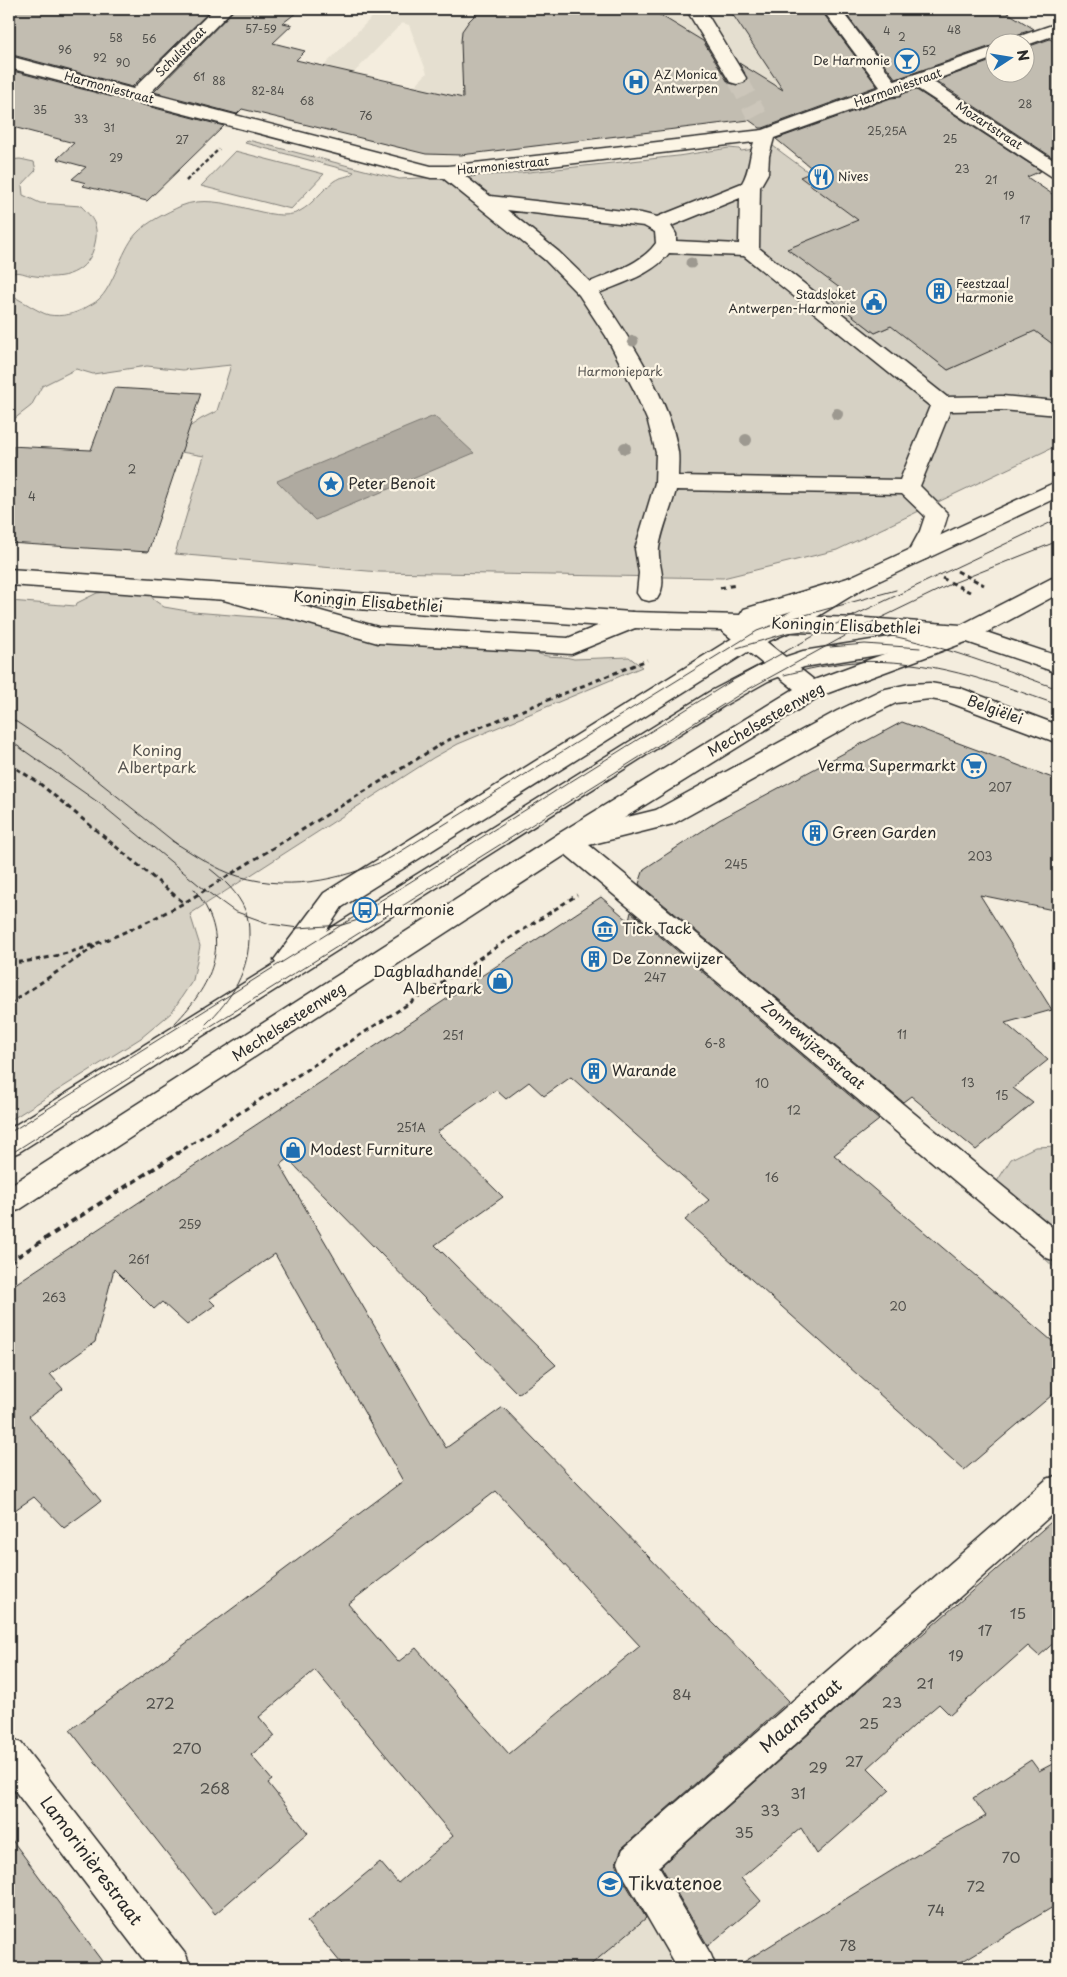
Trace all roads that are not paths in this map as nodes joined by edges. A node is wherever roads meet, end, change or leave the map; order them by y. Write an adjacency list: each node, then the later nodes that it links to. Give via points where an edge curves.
1 (224, 9): 13 (street, Schulstraat)
2 (695, 9): 8 (street)
3 (714, 9): 8 (street, via 732,36)
4 (831, 9): 12 (street)
5 (1058, 28): 6 (street)
6 (1034, 37)
7 (984, 56): 11 (street, Harmoniestraat)
8 (726, 58): 10 (street)
9 (9, 62): 13 (street, Harmoniestraat)
10 (737, 78)
11 (919, 80): 12 (street, Harmoniestraat); 16 (street, Mozartstraat)
12 (893, 90): 14 (street, Harmoniestraat)
13 (137, 96): 15 (street, Harmoniestraat, via 413,168)
14 (766, 135): 15 (street, Harmoniestraat); 17 (street, via 758,172)
15 (448, 172): 18 (street)
16 (1058, 172)
17 (750, 187): 19 (street); 21 (street)
18 (484, 202): 19 (street, via 641,219); 22 (street, via 552,256)
19 (657, 224): 20 (street, via 667,237)
20 (664, 247): 21 (street); 22 (street, via 645,264)
21 (749, 250): 23 (street)
22 (586, 292): 25 (street, via 617,336 660,422 667,453)
23 (942, 404): 24 (street, via 1002,403); 26 (street)
24 (1058, 408)
25 (666, 483): 26 (street); 33 (street, via 647,548 651,573)
26 (908, 487): 28 (street, via 937,514 932,530)
27 (1058, 488): 28 (street)
28 (913, 556): 30 (street)
29 (9, 577): 32 (street, Koningin Elisabethlei)
30 (856, 582): 35 (street); 36 (street)
31 (1058, 584): 37 (street, Mechelsesteenweg)
32 (223, 592): 34 (street, Koningin Elisabethlei); 34 (street, via 378,635 572,646)
33 (649, 593)
34 (632, 620): 35 (street, Koningin Elisabethlei)
35 (727, 623): 36 (street, Koningin Elisabethlei); 38 (street, Koningin Elisabethlei)
36 (789, 623): 37 (street, Koningin Elisabethlei); 38 (street); 39 (street)
37 (965, 633): 39 (street); 40 (street); 41 (street, Mechelsesteenweg)
38 (748, 640): 39 (street, Koningin Elisabethlei); 45 (street, via 333,900)
39 (779, 665): 41 (street, Koningin Elisabethlei); 45 (street, via 718,698)
40 (1058, 665)
41 (811, 690): 44 (street, Mechelsesteenweg)
42 (930, 690): 43 (street, Belgiëlei, via 950,694); 44 (street, Mechelsesteenweg, via 890,696 870,704 664,817)
43 (1058, 734)
44 (567, 841): 47 (street, Mechelsesteenweg); 48 (street, Zonnewijzerstraat)
45 (274, 977): 46 (street)
46 (9, 1144)
47 (9, 1201)
48 (1058, 1249)
49 (1058, 1489): 52 (street, Maanstraat, via 636,1862)
50 (9, 1754): 51 (street, Lamorinièrestraat)
51 (173, 1968)
52 (698, 1968)

